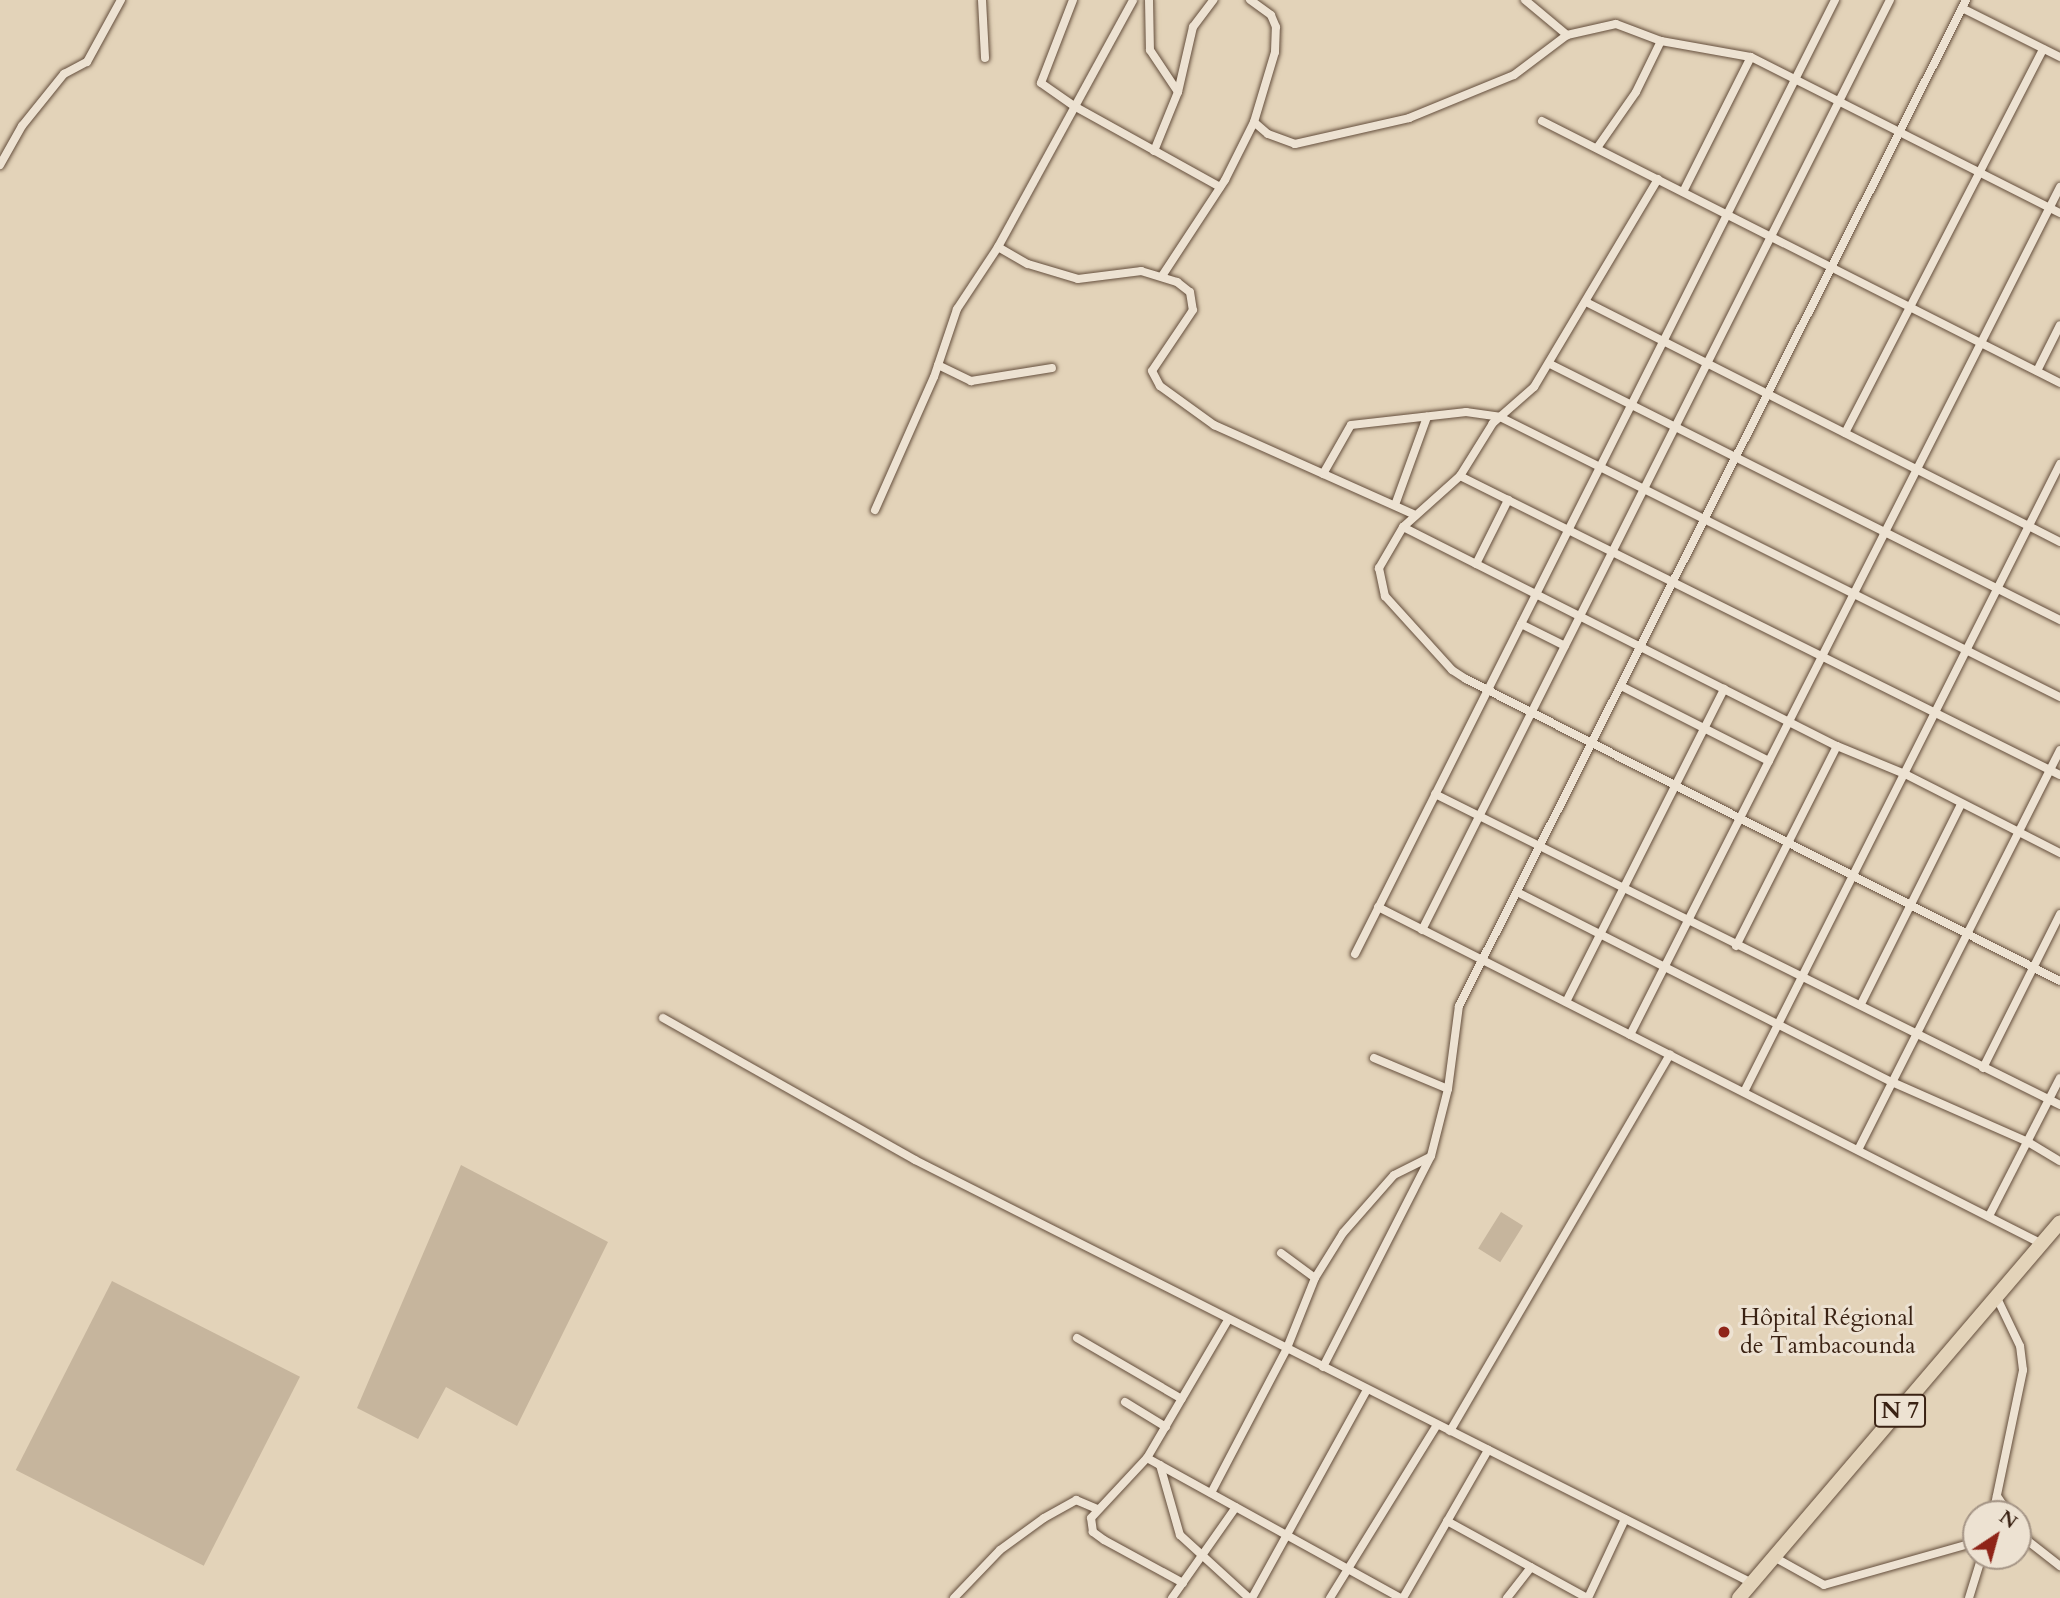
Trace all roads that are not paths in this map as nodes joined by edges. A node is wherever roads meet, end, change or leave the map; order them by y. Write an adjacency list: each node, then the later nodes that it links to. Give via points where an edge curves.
1 (121, 0): 27 (street, via 87,62 64,74 22,126)
2 (982, 0): 17 (street)
3 (1073, 0): 21 (street, via 1041,83)
4 (1133, 0): 21 (street)
5 (1149, 0): 19 (street, via 1150,50)
6 (1213, 0): 19 (street, via 1194,27)
7 (1250, 0): 23 (street, via 1271,15 1276,27 1275,52)
8 (1525, 0): 12 (street)
9 (1835, 0): 18 (street)
10 (1890, 0): 20 (street)
11 (1964, 4): 14 (street); 24 (street)
12 (1567, 35): 13 (street, via 1608,23); 23 (street, via 1514,75 1409,118 1295,144 1268,134)
13 (1661, 41): 15 (street); 25 (street, via 1636,92)
14 (2043, 49): 16 (street); 28 (street)
15 (1751, 57): 18 (street); 32 (street)
16 (2060, 57)
17 (985, 58)
18 (1795, 79): 20 (street); 35 (street)
19 (1178, 92): 26 (street)
20 (1839, 102): 24 (street); 36 (street)
21 (1074, 106): 26 (street); 37 (street)
22 (1542, 121): 25 (street)
23 (1254, 122): 30 (street)
24 (1899, 132): 28 (street); 38 (street)
25 (1597, 148): 29 (street)
26 (1154, 150): 30 (street)
27 (0, 165)
28 (1979, 173): 33 (street); 41 (street)
29 (1658, 179): 32 (street); 40 (street)
30 (1220, 187): 39 (street)
31 (2060, 187): 33 (street)
32 (1683, 192): 35 (street)
33 (2049, 208): 34 (street); 44 (street)
34 (2060, 213)
35 (1727, 214): 36 (street); 43 (street)
36 (1771, 236): 38 (street); 46 (street)
37 (998, 247): 39 (street, via 1028,264 1078,279 1121,271); 47 (street, via 957,309)
38 (1832, 267): 41 (street); 51 (street)
39 (1162, 276): 61 (street, via 1190,292 1194,301 1152,371 1160,386 1206,420)
40 (1586, 302): 43 (street); 45 (street)
41 (1910, 307): 44 (street); 56 (street)
42 (2060, 325): 49 (street)
43 (1663, 341): 46 (street); 52 (street)
44 (1981, 343): 49 (street); 60 (street)
45 (1550, 364): 52 (street); 54 (street, via 1534,387)
46 (1707, 364): 51 (street); 55 (street)
47 (938, 365): 48 (street, via 971,382); 66 (street)
48 (1052, 368)
49 (2037, 371): 50 (street)
50 (2060, 383)
51 (1768, 394): 56 (street); 57 (street)
52 (1631, 405): 55 (street); 59 (street)
53 (1427, 417): 54 (street, via 1466,412); 61 (street, via 1351,425); 65 (street)
54 (1500, 417): 59 (street); 62 (street)
55 (1675, 427): 57 (street); 63 (street)
56 (1845, 433): 60 (street)
57 (1736, 457): 68 (street); 72 (street)
58 (2060, 464): 69 (street)
59 (1600, 467): 63 (street); 71 (street)
60 (1917, 470): 69 (street); 72 (street)
61 (1323, 474): 65 (street)
62 (1460, 476): 64 (street); 67 (street)
63 (1644, 489): 68 (street); 74 (street)
64 (1508, 500): 71 (street); 75 (street)
65 (1395, 505): 67 (street)
66 (875, 510)
67 (1413, 514): 70 (street)
68 (1704, 520): 76 (street); 79 (street)
69 (2029, 526): 73 (street); 77 (street)
70 (1403, 527): 75 (street); 89 (street, via 1379,568 1385,596 1452,670)
71 (1568, 531): 74 (street); 78 (street)
72 (1885, 532): 77 (street); 79 (street)
73 (2060, 542)
74 (1612, 553): 76 (street); 80 (street)
75 (1476, 564): 78 (street)
76 (1672, 583): 84 (street); 86 (street)
77 (1997, 588): 81 (street); 85 (street)
78 (1536, 594): 80 (street); 82 (street)
79 (1853, 595): 85 (street); 86 (street)
80 (1580, 616): 83 (street); 84 (street)
81 (2060, 620)
82 (1521, 624): 83 (street); 89 (street)
83 (1565, 646): 91 (street)
84 (1640, 647): 87 (street); 88 (street)
85 (1965, 652): 90 (street); 92 (street)
86 (1821, 659): 92 (street); 93 (street)
87 (1621, 686): 94 (street); 95 (street)
88 (1724, 689): 93 (street); 94 (street)
89 (1487, 691): 91 (street); 103 (street)
90 (2060, 697)
91 (1531, 713): 95 (street); 105 (street)
92 (1936, 713): 99 (street); 100 (street)
93 (1789, 722): 96 (street); 98 (street)
94 (1704, 728): 98 (street); 102 (street)
95 (1591, 744): 102 (street); 109 (street)
96 (1837, 746): 100 (street); 108 (street)
97 (2060, 750): 99 (street)
98 (1769, 761): 106 (street)
99 (2050, 770): 101 (street); 107 (street)
100 (1905, 774): 104 (street); 111 (street)
101 (2060, 775)
102 (1675, 786): 106 (street); 112 (street)
103 (1435, 794): 105 (street); 115 (street)
104 (1961, 804): 107 (street); 114 (street)
105 (1479, 816): 109 (street); 118 (street)
106 (1740, 819): 108 (street); 117 (street)
107 (2019, 832): 110 (street); 120 (street)
108 (1788, 843): 111 (street); 121 (street)
109 (1540, 847): 112 (street); 113 (street)
110 (2060, 853)
111 (1853, 876): 114 (street); 126 (street)
112 (1623, 889): 117 (street); 119 (street)
113 (1517, 892): 119 (street); 123 (street)
114 (1911, 905): 120 (street); 129 (street)
115 (1378, 907): 118 (street); 122 (street)
116 (2060, 914): 125 (street)
117 (1688, 921): 121 (street); 124 (street)
118 (1422, 930): 123 (street)
119 (1600, 934): 124 (street); 128 (street)
120 (1967, 934): 125 (street); 132 (street)
121 (1736, 946): 126 (street)
122 (1355, 954)
123 (1483, 960): 128 (street); 139 (street, via 1460,1006)
124 (1665, 967): 131 (street); 133 (street)
125 (2033, 967): 127 (street); 136 (street)
126 (1802, 976): 129 (street); 131 (street)
127 (2060, 981)
128 (1566, 1002): 133 (street)
129 (1861, 1004): 132 (street)
130 (663, 1018): 153 (street, via 915,1160)
131 (1778, 1024): 138 (street); 140 (street)
132 (1917, 1033): 136 (street); 138 (street)
133 (1630, 1035): 134 (street)
134 (1670, 1055): 140 (street); 162 (street)
135 (1374, 1058): 139 (street)
136 (1983, 1068): 141 (street)
137 (2060, 1077): 141 (street)
138 (1892, 1082): 143 (street); 144 (street)
139 (1448, 1089): 145 (street)
140 (1744, 1092): 144 (street)
141 (2049, 1099): 142 (street); 143 (street)
142 (2060, 1105)
143 (2028, 1142): 146 (street); 147 (street)
144 (1858, 1150): 147 (street)
145 (1431, 1156): 151 (street, via 1394,1175 1343,1233); 156 (street)
146 (2060, 1161)
147 (1989, 1216): 149 (street)
148 (2060, 1222): 149 (highway, N 7)
149 (2042, 1244): 152 (highway, N 7)
150 (1281, 1253): 151 (street)
151 (1315, 1278): 155 (street)
152 (1997, 1298): 167 (street, via 2020,1346 2023,1370); 178 (highway, N 7)
153 (1228, 1320): 155 (street); 158 (street)
154 (1077, 1338): 158 (street)
155 (1287, 1348): 156 (street); 166 (street)
156 (1323, 1367): 157 (street)
157 (1367, 1390): 160 (street); 174 (street)
158 (1182, 1399): 161 (street)
159 (1125, 1402): 161 (street)
160 (1437, 1425): 162 (street); 181 (street)
161 (1166, 1427): 164 (street)
162 (1450, 1431): 163 (street)
163 (1488, 1450): 172 (street); 173 (street)
164 (1147, 1458): 165 (street); 171 (street)
165 (1160, 1465): 166 (street); 177 (street, via 1180,1535)
166 (1211, 1493): 170 (street)
167 (1997, 1496): 168 (street); 169 (street)
168 (1996, 1500)
169 (2000, 1500)
170 (1236, 1507): 174 (street); 177 (street)
171 (1097, 1509): 183 (street, via 1090,1518 1093,1532); 185 (street, via 1076,1500 1044,1518 1000,1550)
172 (1625, 1519): 184 (street); 191 (street)
173 (1447, 1521): 180 (street); 189 (street)
174 (1287, 1535): 181 (street); 187 (street)
175 (1962, 1546): 178 (street, via 1824,1586)
176 (2032, 1547): 179 (street)
177 (1202, 1557): 183 (street); 187 (street)
178 (1774, 1557): 184 (highway, N 7)
179 (2060, 1566)
180 (1531, 1567): 190 (street); 191 (street)
181 (1348, 1569): 188 (street); 189 (street)
182 (1978, 1570): 193 (street)
183 (1183, 1583): 186 (street)
184 (1752, 1583): 192 (highway, N 7)
185 (954, 1598)
186 (1172, 1598)
187 (1251, 1598)
188 (1330, 1598)
189 (1402, 1598)
190 (1507, 1598)
191 (1587, 1598)
192 (1739, 1598)
193 (1969, 1598)

